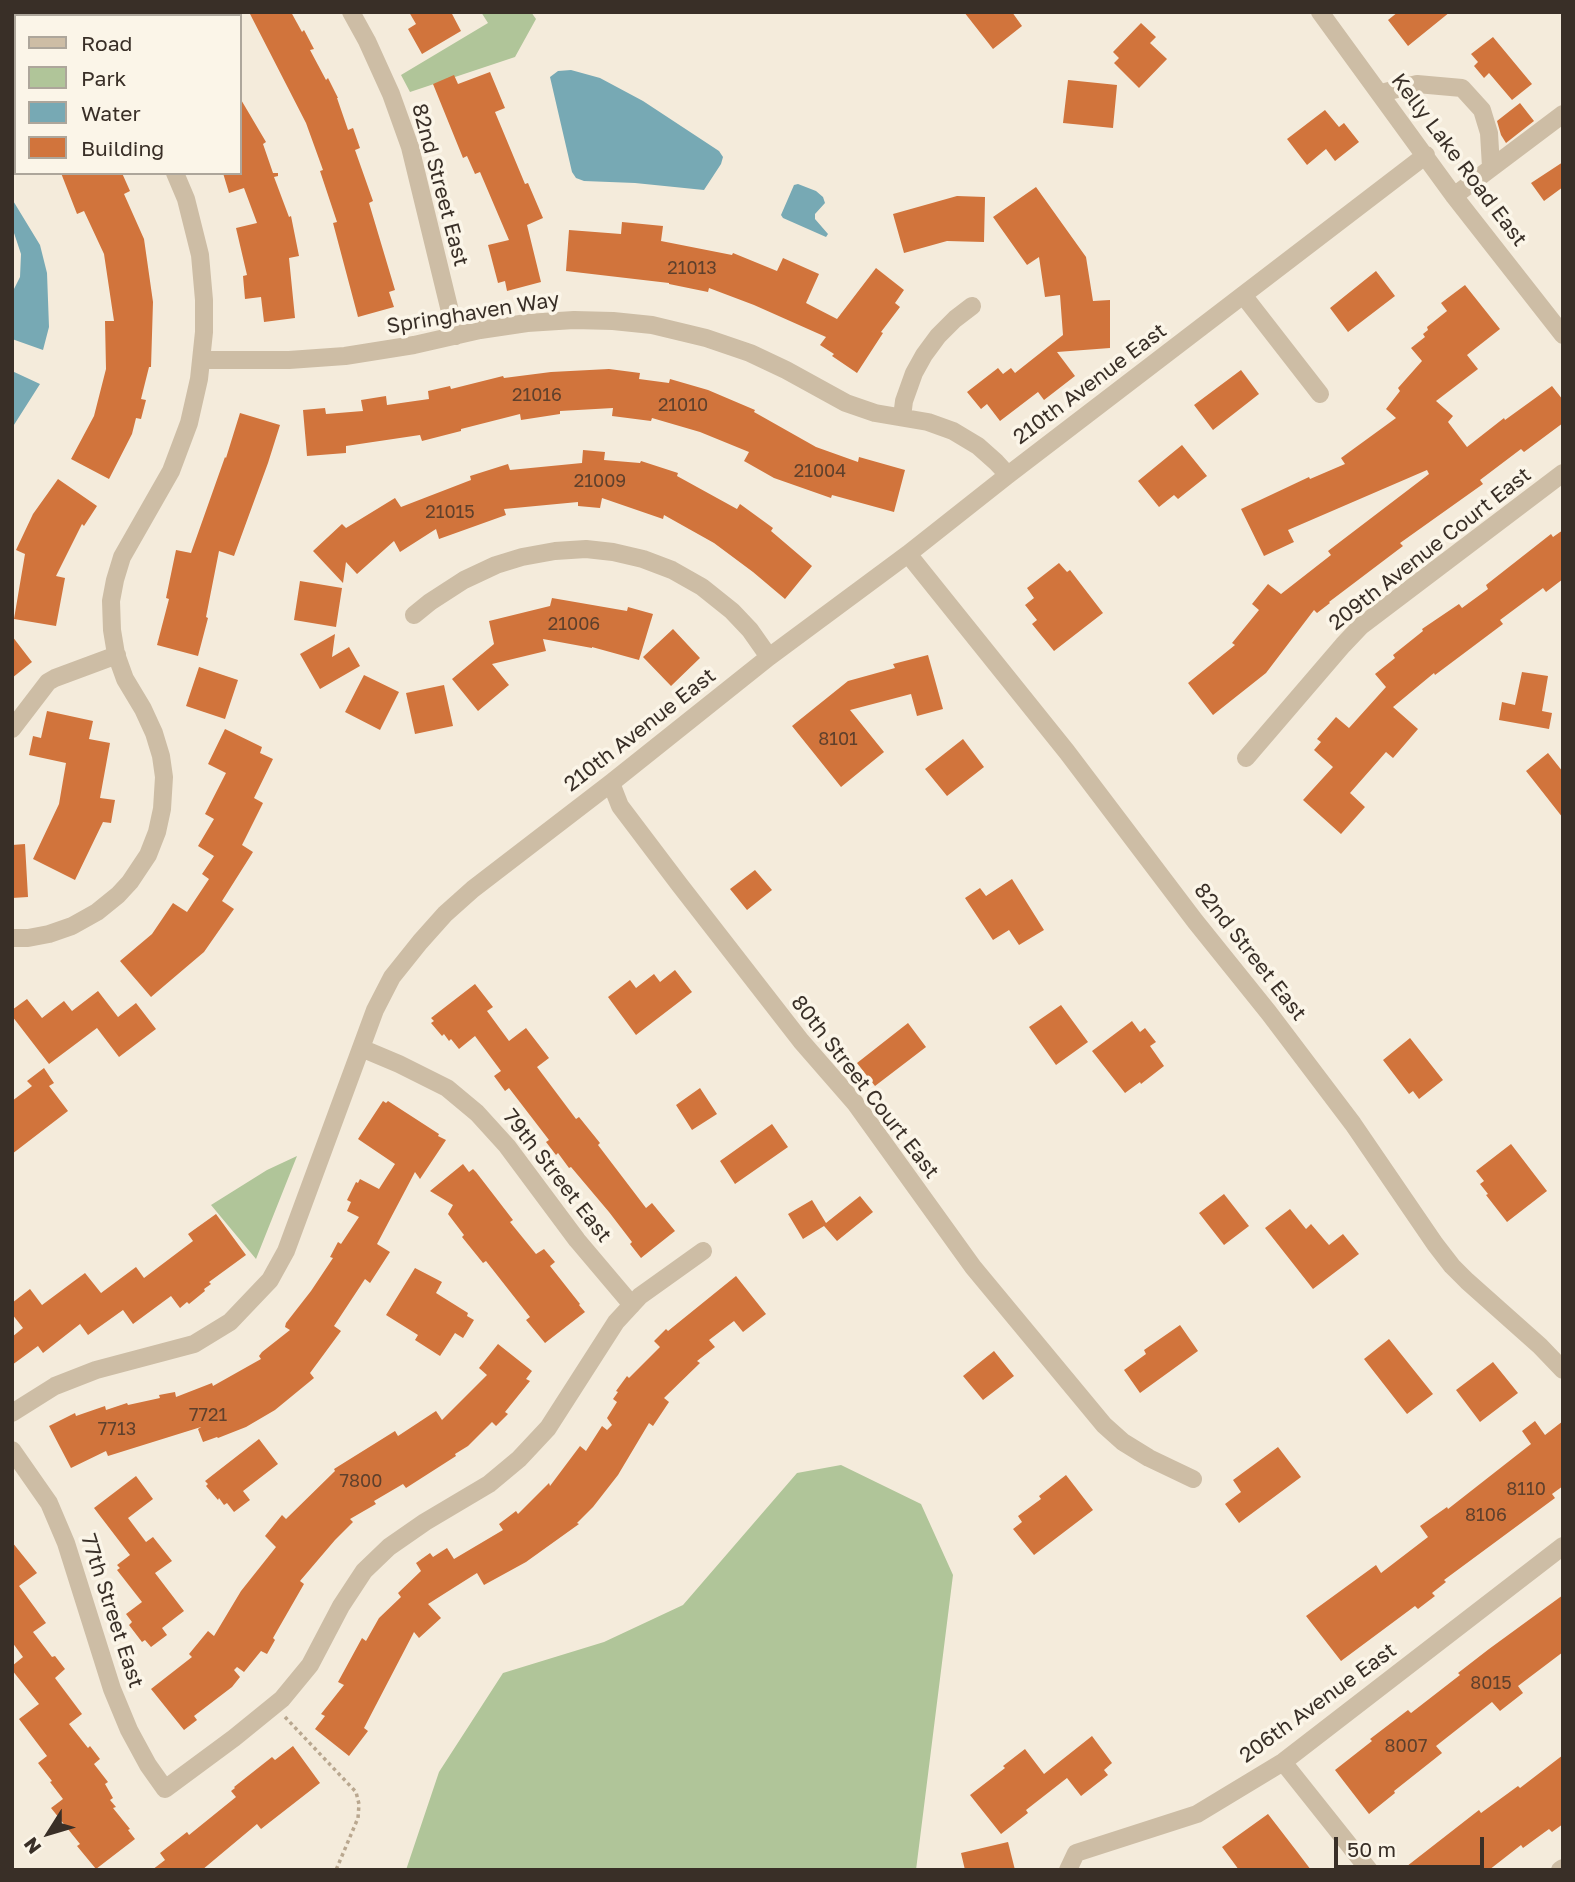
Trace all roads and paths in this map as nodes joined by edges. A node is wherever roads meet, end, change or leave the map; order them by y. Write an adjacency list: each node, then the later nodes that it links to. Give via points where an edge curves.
1 (351, 12): 12 (street, 82nd Street East, via 391,94 410,147)
2 (1320, 12): 3 (street, Kelly Lake Road East)
3 (1381, 93): 5 (street, Kelly Lake Road East); 6 (street, via 1417,85 1462,88 1482,110)
4 (1563, 114): 6 (street)
5 (1426, 155): 8 (street, Kelly Lake Road East); 9 (street, 210th Avenue East)
6 (1491, 167): 8 (street)
7 (176, 175): 13 (street, via 200,255 205,300)
8 (1454, 196): 11 (street, Kelly Lake Road East)
9 (1243, 295): 14 (street); 17 (street, 210th Avenue East)
10 (972, 306): 15 (street, via 938,335 923,355)
11 (1562, 331)
12 (456, 337): 13 (street, Springhaven Way, via 345,356); 15 (street, Springhaven Way, via 527,323 574,320 652,326 750,353 846,403)
13 (202, 360): 20 (street, via 189,423 171,471 135,531 115,580 111,601)
14 (1320, 394)
15 (902, 417): 17 (street, Springhaven Way, via 953,431 978,446)
16 (1563, 473): 23 (street, 209th Avenue Court East, via 1361,626)
17 (1008, 475): 18 (street, 210th Avenue East)
18 (908, 554): 21 (street, 210th Avenue East); 29 (street, 82nd Street East, via 1269,1013 1452,1266)
19 (414, 615): 21 (street, via 464,580 496,565 555,551 613,552 672,570 702,587 732,611)
20 (117, 655): 22 (street, via 48,682); 25 (street, via 161,756 164,777 157,832 130,881 97,912 49,934)
21 (769, 657): 24 (street, 210th Avenue East)
22 (12, 729)
23 (1246, 758)
24 (611, 783): 26 (street, 210th Avenue East, via 446,914 392,977); 32 (street, 80th Street Court East, via 620,806 678,884 855,1103 973,1267 1104,1425 1149,1458)
25 (12, 938)
26 (361, 1048): 28 (street, 79th Street East, via 447,1088 477,1112); 30 (street, 210th Avenue East, via 286,1251 270,1280 249,1303 230,1322 194,1344 55,1385)
27 (703, 1251): 28 (street)
28 (632, 1305): 34 (street, via 616,1322 548,1428 519,1459 489,1484 389,1547 364,1571 310,1665)
29 (1563, 1370)
30 (12, 1413)
31 (12, 1450): 34 (street, 77th Street East, via 49,1503 112,1689 129,1730 165,1788)
32 (1194, 1479)
33 (1563, 1546): 35 (street, 206th Avenue East)
34 (274, 1706): 37 (path, via 356,1792 358,1818)
35 (1283, 1762): 36 (street, 206th Avenue East, via 1197,1814); 38 (street)
36 (1072, 1861)
37 (336, 1870)
38 (1369, 1870)

